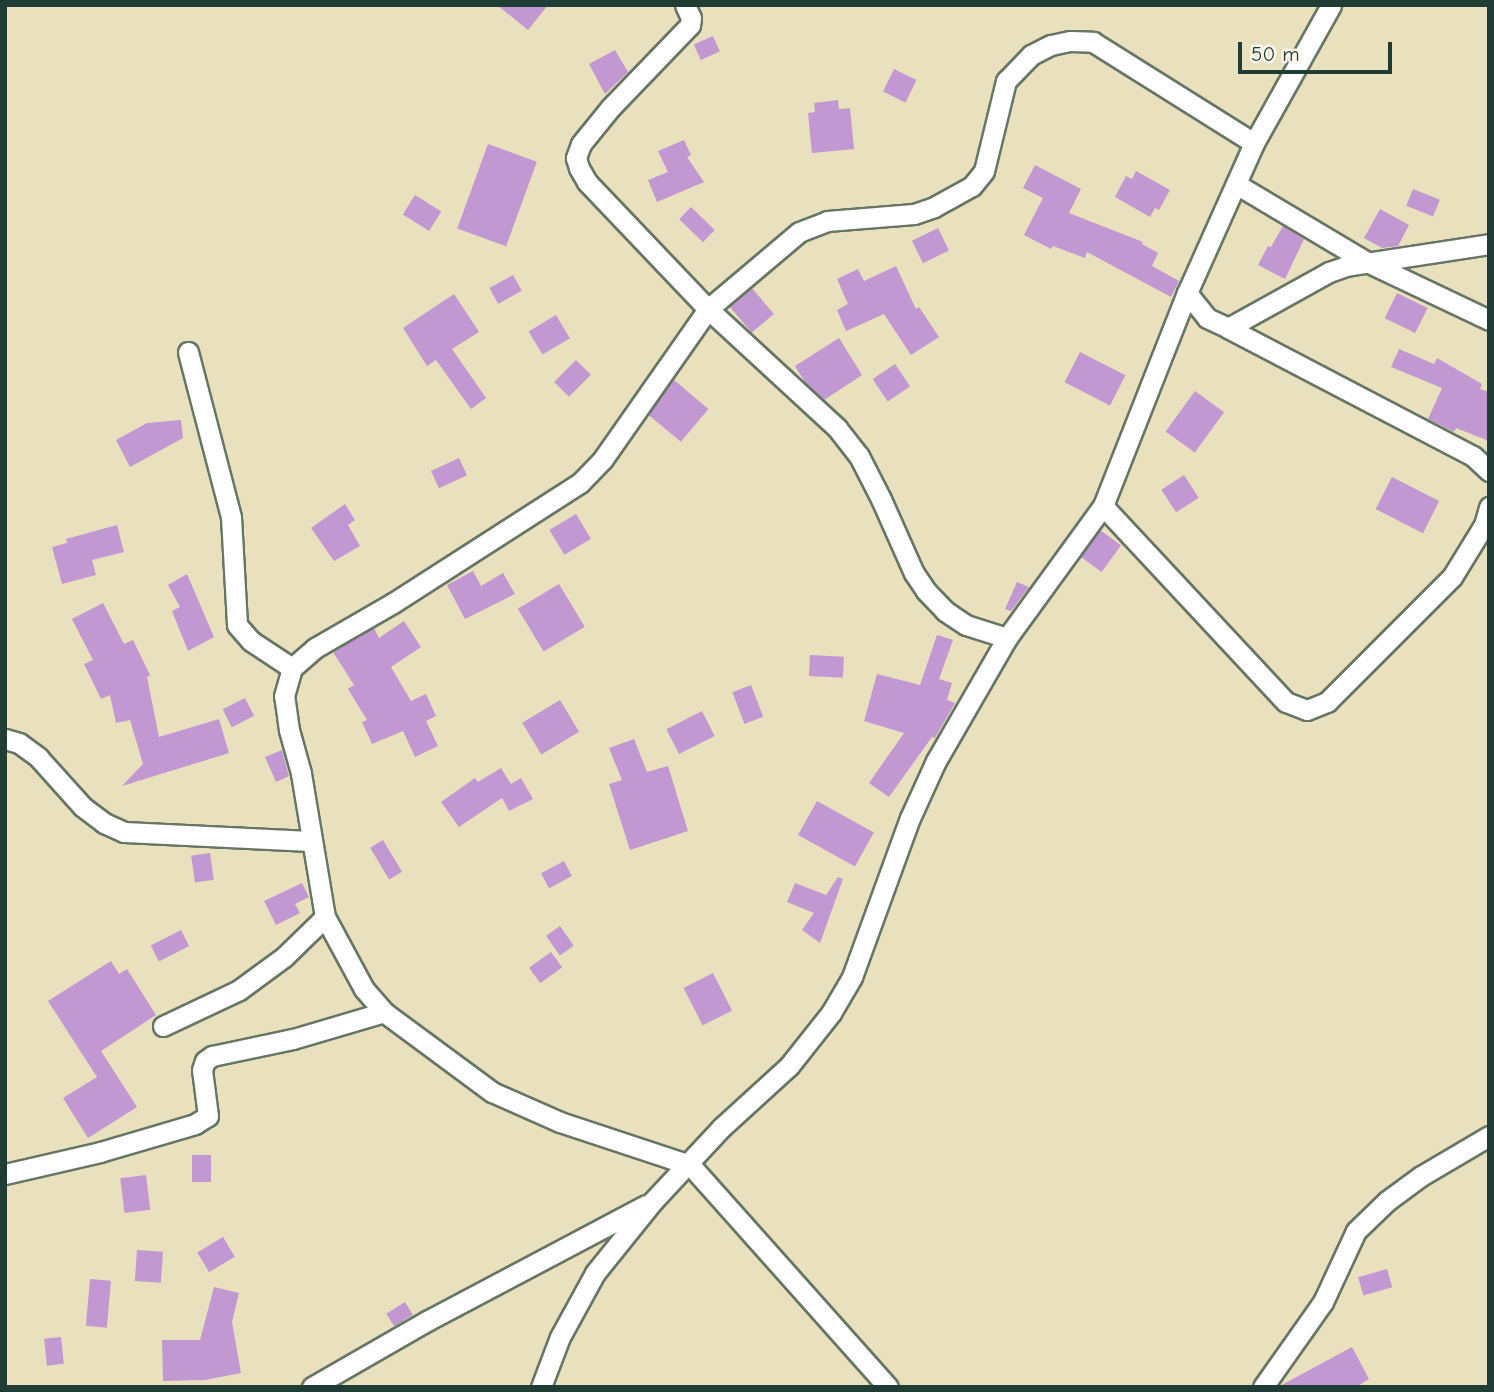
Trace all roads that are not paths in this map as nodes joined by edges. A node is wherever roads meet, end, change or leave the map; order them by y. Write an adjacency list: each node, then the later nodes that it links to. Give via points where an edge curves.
1 (685, 5): 8 (street, via 690,25 611,107 576,158 587,182)
2 (1331, 5): 3 (street)
3 (1254, 143): 4 (street); 8 (street, via 1093,42 1051,45 1031,55 1006,81 984,171 972,186 914,214 827,220 799,232)
4 (1236, 184): 6 (street); 7 (street)
5 (1489, 244): 6 (street)
6 (1367, 262): 9 (street); 10 (street, via 1329,272)
7 (1188, 293): 10 (street, via 1208,318); 13 (street)
8 (708, 309): 15 (street, via 837,428 859,456 926,591 966,625); 16 (street, via 603,459 580,483 315,649)
9 (1489, 320)
10 (1228, 328): 12 (street, via 1473,456)
11 (188, 352): 16 (street, via 231,517 237,625 251,641)
12 (1489, 471)
13 (1103, 506): 14 (street, via 1286,702 1307,710 1327,702 1452,577 1484,525); 15 (street)
14 (1489, 508)
15 (1007, 638): 23 (street, via 936,761 910,818 852,977 831,1013 789,1066 721,1128)
16 (292, 668): 18 (street, via 284,696)
17 (5, 739): 18 (street, via 38,757 83,807 124,832)
18 (312, 841): 19 (street)
19 (325, 917): 20 (street, via 365,989); 21 (street, via 284,957 239,990)
20 (384, 1012): 23 (street, via 492,1091 560,1122); 24 (street, via 293,1039 212,1056 202,1070 208,1115 195,1124)
21 (163, 1026)
22 (1489, 1136): 29 (street, via 1421,1176 1356,1231 1323,1302)
23 (690, 1165): 25 (street); 28 (street)
24 (5, 1174)
25 (653, 1201): 26 (street); 27 (street, via 595,1273 560,1337)
26 (312, 1387)
27 (541, 1387)
28 (888, 1387)
29 (1263, 1387)

